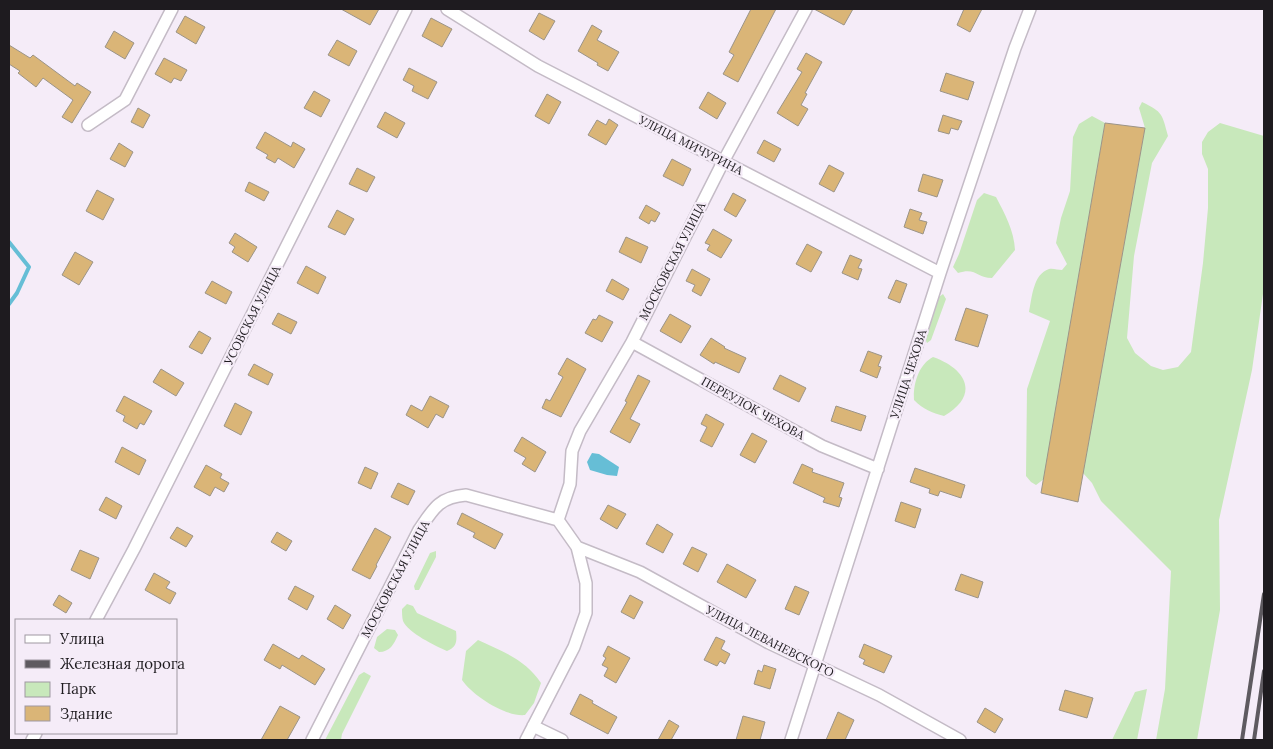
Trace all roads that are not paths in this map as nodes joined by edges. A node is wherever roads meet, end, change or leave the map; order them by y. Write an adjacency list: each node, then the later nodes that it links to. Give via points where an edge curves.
1 (172, 9): 6 (street, via 125,100)
2 (406, 9): 13 (street, УСОВСКАЯ УЛИЦА)
3 (447, 9): 7 (street, УЛИЦА МИЧУРИНА, via 538,66)
4 (806, 9): 7 (street, МОСКОВСКАЯ УЛИЦА)
5 (1030, 9): 8 (street, УЛИЦА ЧЕХОВА)
6 (88, 125)
7 (723, 162): 8 (street, УЛИЦА МИЧУРИНА); 9 (street, МОСКОВСКАЯ УЛИЦА)
8 (940, 273): 10 (street, УЛИЦА ЧЕХОВА)
9 (632, 342): 10 (street, ПЕРЕУЛОК ЧЕХОВА, via 822,446); 11 (street, МОСКОВСКАЯ УЛИЦА, via 580,431 572,452 570,484)
10 (878, 469): 14 (street, УЛИЦА ЧЕХОВА)
11 (558, 520): 12 (street); 16 (street, МОСКОВСКАЯ УЛИЦА, via 466,495 450,497 434,508 419,530)
12 (577, 547): 14 (street, УЛИЦА ЛЕВАНЕВСКОГО, via 640,572 769,643); 15 (street, via 586,583 586,613 574,647)
13 (97, 619)
14 (815, 664): 19 (street, УЛИЦА ЧЕХОВА); 20 (street, УЛИЦА ЛЕВАНЕВСКОГО)
15 (533, 726): 17 (street); 18 (street)
16 (312, 740)
17 (526, 740)
18 (562, 740)
19 (791, 740)
20 (960, 740)

